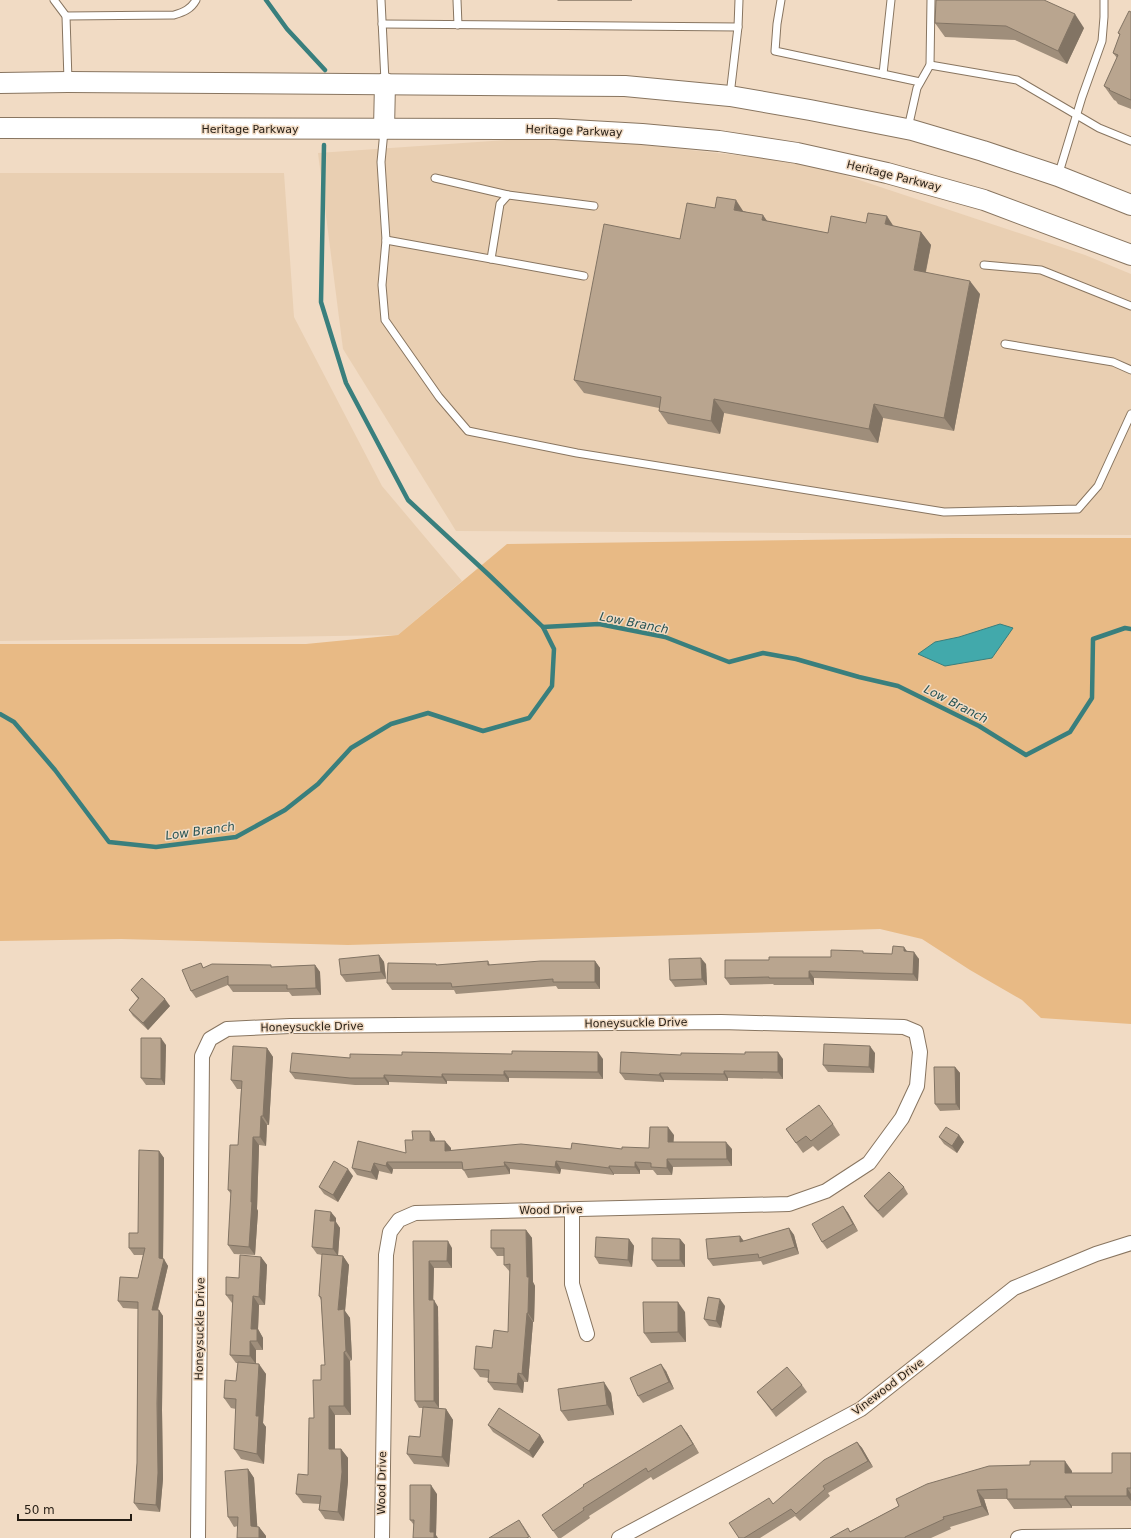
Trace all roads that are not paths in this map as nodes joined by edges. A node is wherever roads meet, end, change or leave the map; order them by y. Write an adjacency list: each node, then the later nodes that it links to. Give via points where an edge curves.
1 (54, 0): 10 (lane)
2 (196, 0): 10 (lane, via 184,12 174,15)
3 (381, 0): 11 (lane)
4 (457, 0): 12 (lane)
5 (739, 0): 13 (lane)
6 (780, 0): 15 (lane, via 775,51)
7 (891, 0): 15 (lane)
8 (931, 0): 14 (lane)
9 (1104, 0): 21 (lane, via 1102,41)
10 (66, 16): 16 (lane)
11 (382, 24): 12 (lane); 19 (lane)
12 (458, 25): 13 (lane)
13 (738, 27): 20 (lane)
14 (930, 65): 17 (lane); 21 (lane, via 1017,80)
15 (883, 74): 17 (lane)
16 (68, 82): 18 (main road); 19 (main road)
17 (920, 82): 24 (lane)
18 (0, 83)
19 (385, 83): 20 (main road, via 625,86); 23 (main road)
20 (730, 96): 24 (main road)
21 (1077, 114): 25 (lane, via 1099,128); 26 (lane)
22 (0, 128): 23 (main road, Heritage Parkway)
23 (384, 129): 31 (lane, via 381,162); 32 (main road, Heritage Parkway, via 555,129 642,134 719,141 797,153 887,173 984,200)
24 (907, 130): 26 (main road, via 983,151)
25 (1131, 141)
26 (1058, 176): 29 (main road)
27 (435, 178): 28 (lane)
28 (508, 194): 30 (lane); 33 (lane, via 500,204)
29 (1131, 205)
30 (594, 206)
31 (386, 240): 33 (lane); 39 (lane, via 382,285 385,320 439,397 468,430 577,453 944,512 1078,509 1098,486)
32 (1131, 255)
33 (491, 259): 35 (lane)
34 (984, 265): 36 (lane, via 1041,270)
35 (584, 276)
36 (1131, 306)
37 (1005, 344): 38 (lane, via 1113,362)
38 (1131, 370)
39 (1131, 414)
40 (916, 1032): 41 (street, Wood Drive, via 920,1052 918,1080 902,1118 869,1162 826,1191 790,1204); 45 (street, Honeysuckle Drive, via 904,1027 689,1022 290,1026 227,1029 210,1039 202,1056)
41 (572, 1210): 43 (street, via 572,1284); 46 (street, Wood Drive, via 415,1213 400,1220 390,1232 386,1255)
42 (1131, 1243): 47 (street, Vinewood Drive, via 1096,1254 1014,1288 861,1409)
43 (587, 1334)
44 (1131, 1536): 48 (street)
45 (198, 1538)
46 (382, 1538)
47 (619, 1538)
48 (1018, 1538)

